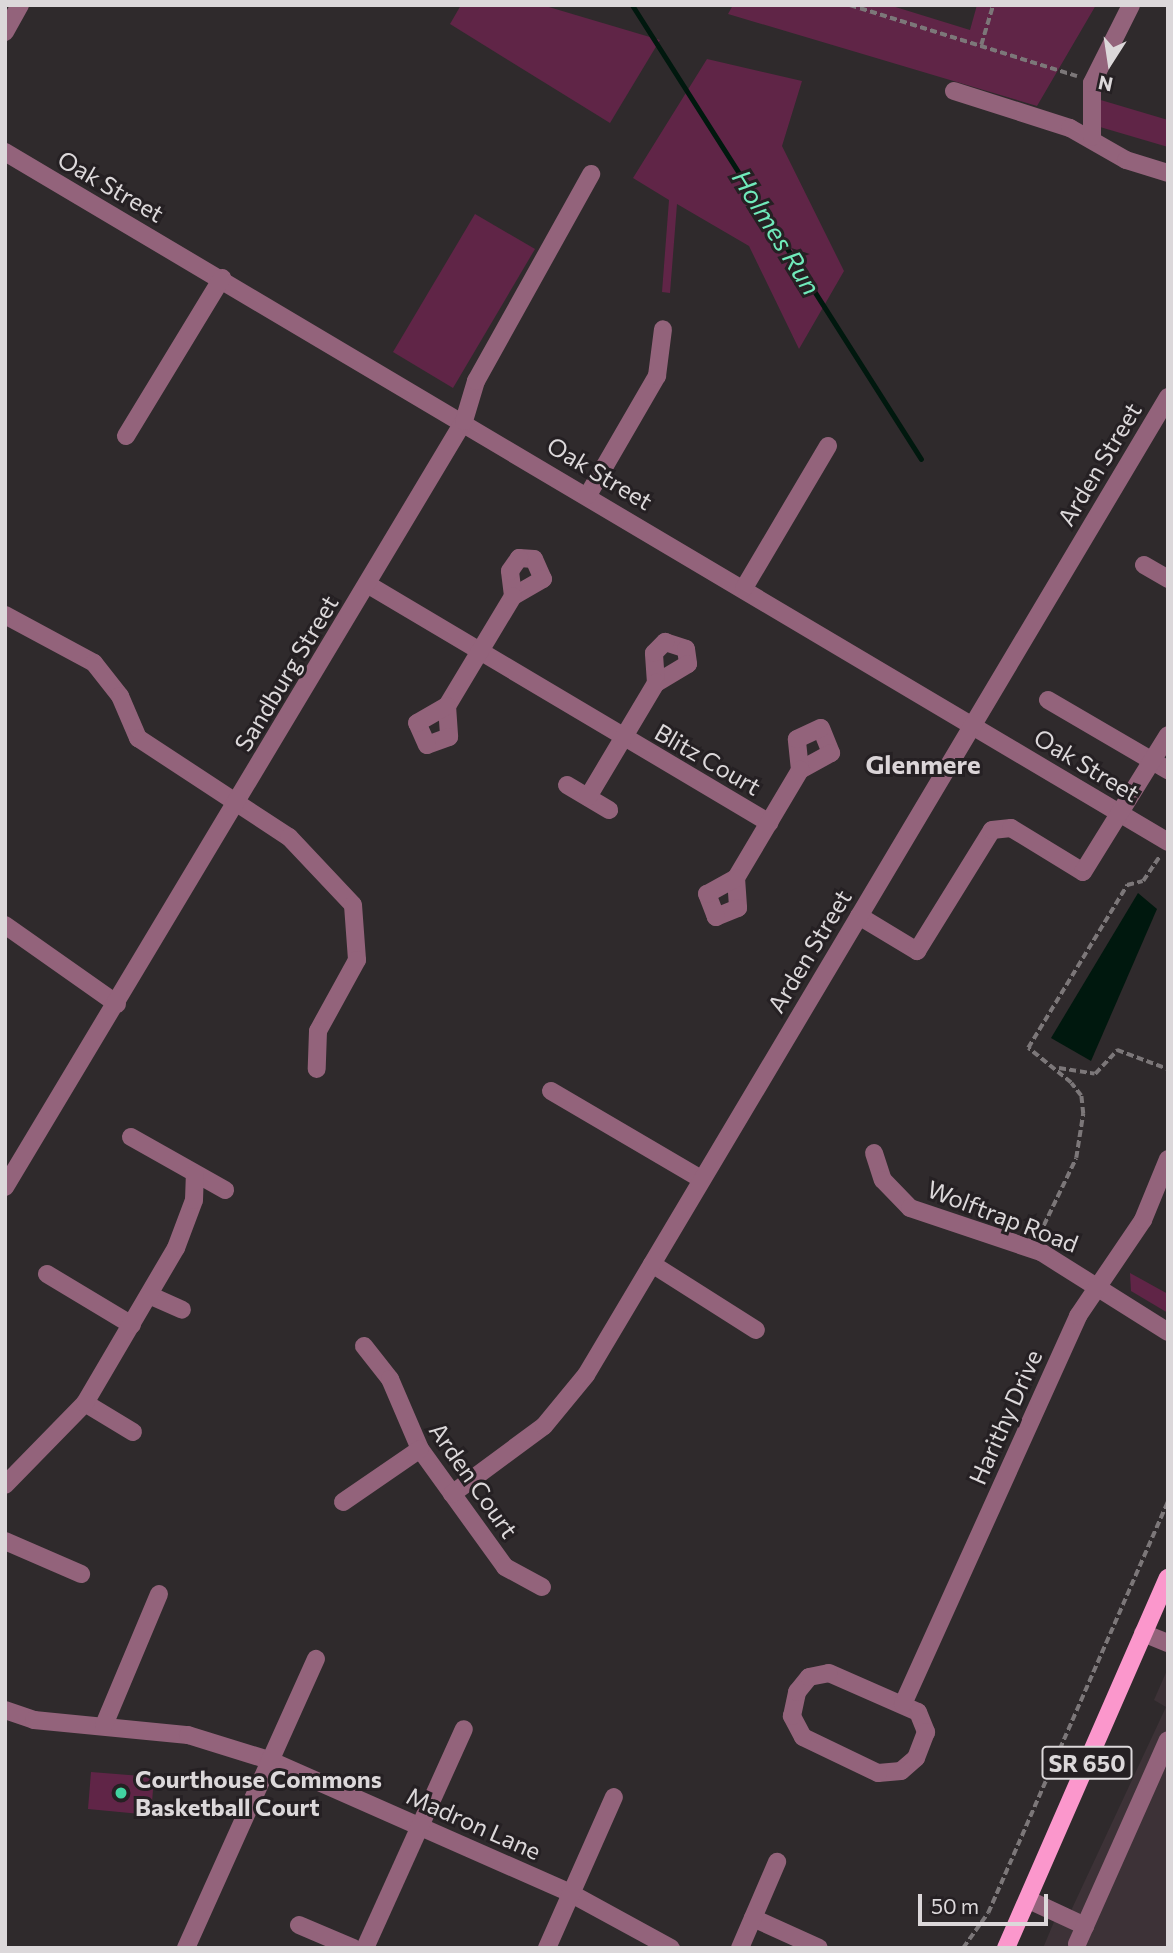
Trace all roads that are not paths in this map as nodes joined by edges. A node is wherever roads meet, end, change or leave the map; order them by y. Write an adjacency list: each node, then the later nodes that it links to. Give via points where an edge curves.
1 (20, 5): 3 (street)
2 (1130, 5): 5 (street, via 1091,83)
3 (5, 32)
4 (954, 91): 5 (street)
5 (1092, 137): 7 (street, via 1126,160)
6 (5, 152): 9 (street, Oak Street)
7 (1168, 173)
8 (590, 174): 12 (street, Sandburg Street, via 476,381)
9 (222, 278): 12 (street, Oak Street); 13 (street)
10 (663, 330): 15 (street, via 657,376)
11 (1168, 397): 26 (street, Arden Street)
12 (464, 421): 15 (street, Oak Street); 18 (street, Sandburg Street)
13 (126, 436)
14 (828, 446): 19 (street)
15 (588, 495): 19 (street, Oak Street)
16 (1144, 565): 17 (street)
17 (1168, 579)
18 (368, 584): 22 (street, Blitz Court); 34 (street, Sandburg Street)
19 (744, 588): 26 (street, Oak Street)
20 (513, 596): 22 (street)
21 (5, 615): 34 (street, via 53,635 94,663 120,696 138,738)
22 (479, 652): 25 (street); 28 (street, Blitz Court)
23 (656, 683): 28 (street, Blitz Court)
24 (1048, 700): 29 (street)
25 (447, 706)
26 (972, 725): 36 (street, Oak Street); 40 (street, Arden Street)
27 (1168, 735): 29 (street)
28 (623, 738): 33 (street, Blitz Court); 37 (street, Blitz Court)
29 (1152, 761): 31 (street); 36 (street)
30 (800, 770): 37 (street, Blitz Court)
31 (1168, 771)
32 (567, 785): 33 (street)
33 (588, 797): 35 (street)
34 (237, 804): 42 (street, Sandburg Street); 43 (street, via 289,837 353,905 357,960 318,1031)
35 (609, 810)
36 (1120, 813): 38 (street, Oak Street); 40 (street, via 1083,872 1011,828 992,830 917,951)
37 (769, 823): 39 (street, Blitz Court)
38 (1165, 848)
39 (736, 878)
40 (859, 916): 49 (street, Arden Street)
41 (5, 925): 42 (street)
42 (117, 1004): 50 (street, Sandburg Street)
43 (317, 1069)
44 (551, 1091): 49 (street)
45 (131, 1137): 48 (street)
46 (874, 1153): 54 (street, Wolftrap Road, via 883,1180 909,1208 1032,1249)
47 (1168, 1159): 54 (street, Harithy Drive, via 1143,1220)
48 (195, 1174): 51 (street); 55 (street, via 194,1200 176,1248)
49 (699, 1178): 52 (street, Arden Street)
50 (5, 1187)
51 (226, 1190)
52 (652, 1264): 58 (street); 65 (street, Arden Street, via 566,1403)
53 (47, 1274): 57 (street)
54 (1102, 1285): 59 (street, Wolftrap Road); 75 (street, Harithy Drive, via 1062,1350)
55 (149, 1295): 56 (street); 57 (street)
56 (182, 1310)
57 (132, 1325): 61 (street)
58 (755, 1330)
59 (1168, 1332)
60 (363, 1346): 63 (street, Arden Court, via 390,1379)
61 (85, 1403): 62 (street); 64 (street)
62 (133, 1432)
63 (420, 1449): 65 (street, Arden Court); 66 (street)
64 (7, 1477)
65 (452, 1493): 70 (street, Arden Court, via 505,1567)
66 (343, 1502)
67 (5, 1541): 68 (street)
68 (81, 1574)
69 (1168, 1578): 72 (main road, SR 650)
70 (542, 1587)
71 (159, 1594): 77 (street)
72 (1143, 1633): 73 (street); 85 (main road, SR 650)
73 (1168, 1643)
74 (316, 1659): 80 (street)
75 (903, 1704): 75 (street, via 918,1713 926,1732 916,1758 901,1771 878,1773 803,1737 792,1716 809,1677 829,1673)
76 (5, 1710): 77 (street, Madron Lane, via 63,1723)
77 (104, 1725): 80 (street, Madron Lane, via 188,1735)
78 (464, 1729): 82 (street)
79 (1168, 1740): 88 (street)
80 (269, 1760): 82 (street, Madron Lane); 90 (street)
81 (614, 1797): 84 (street)
82 (420, 1826): 84 (street, Madron Lane); 92 (street)
83 (776, 1863): 86 (street)
84 (570, 1893): 93 (street); 94 (street, Madron Lane)
85 (1029, 1900): 88 (street); 97 (main road, SR 650)
86 (753, 1918): 95 (street); 96 (street)
87 (299, 1925): 91 (street)
88 (1085, 1926): 89 (street)
89 (1077, 1944)
90 (186, 1948)
91 (353, 1948)
92 (365, 1948)
93 (547, 1948)
94 (671, 1948)
95 (740, 1948)
96 (819, 1948)
97 (1006, 1948)

